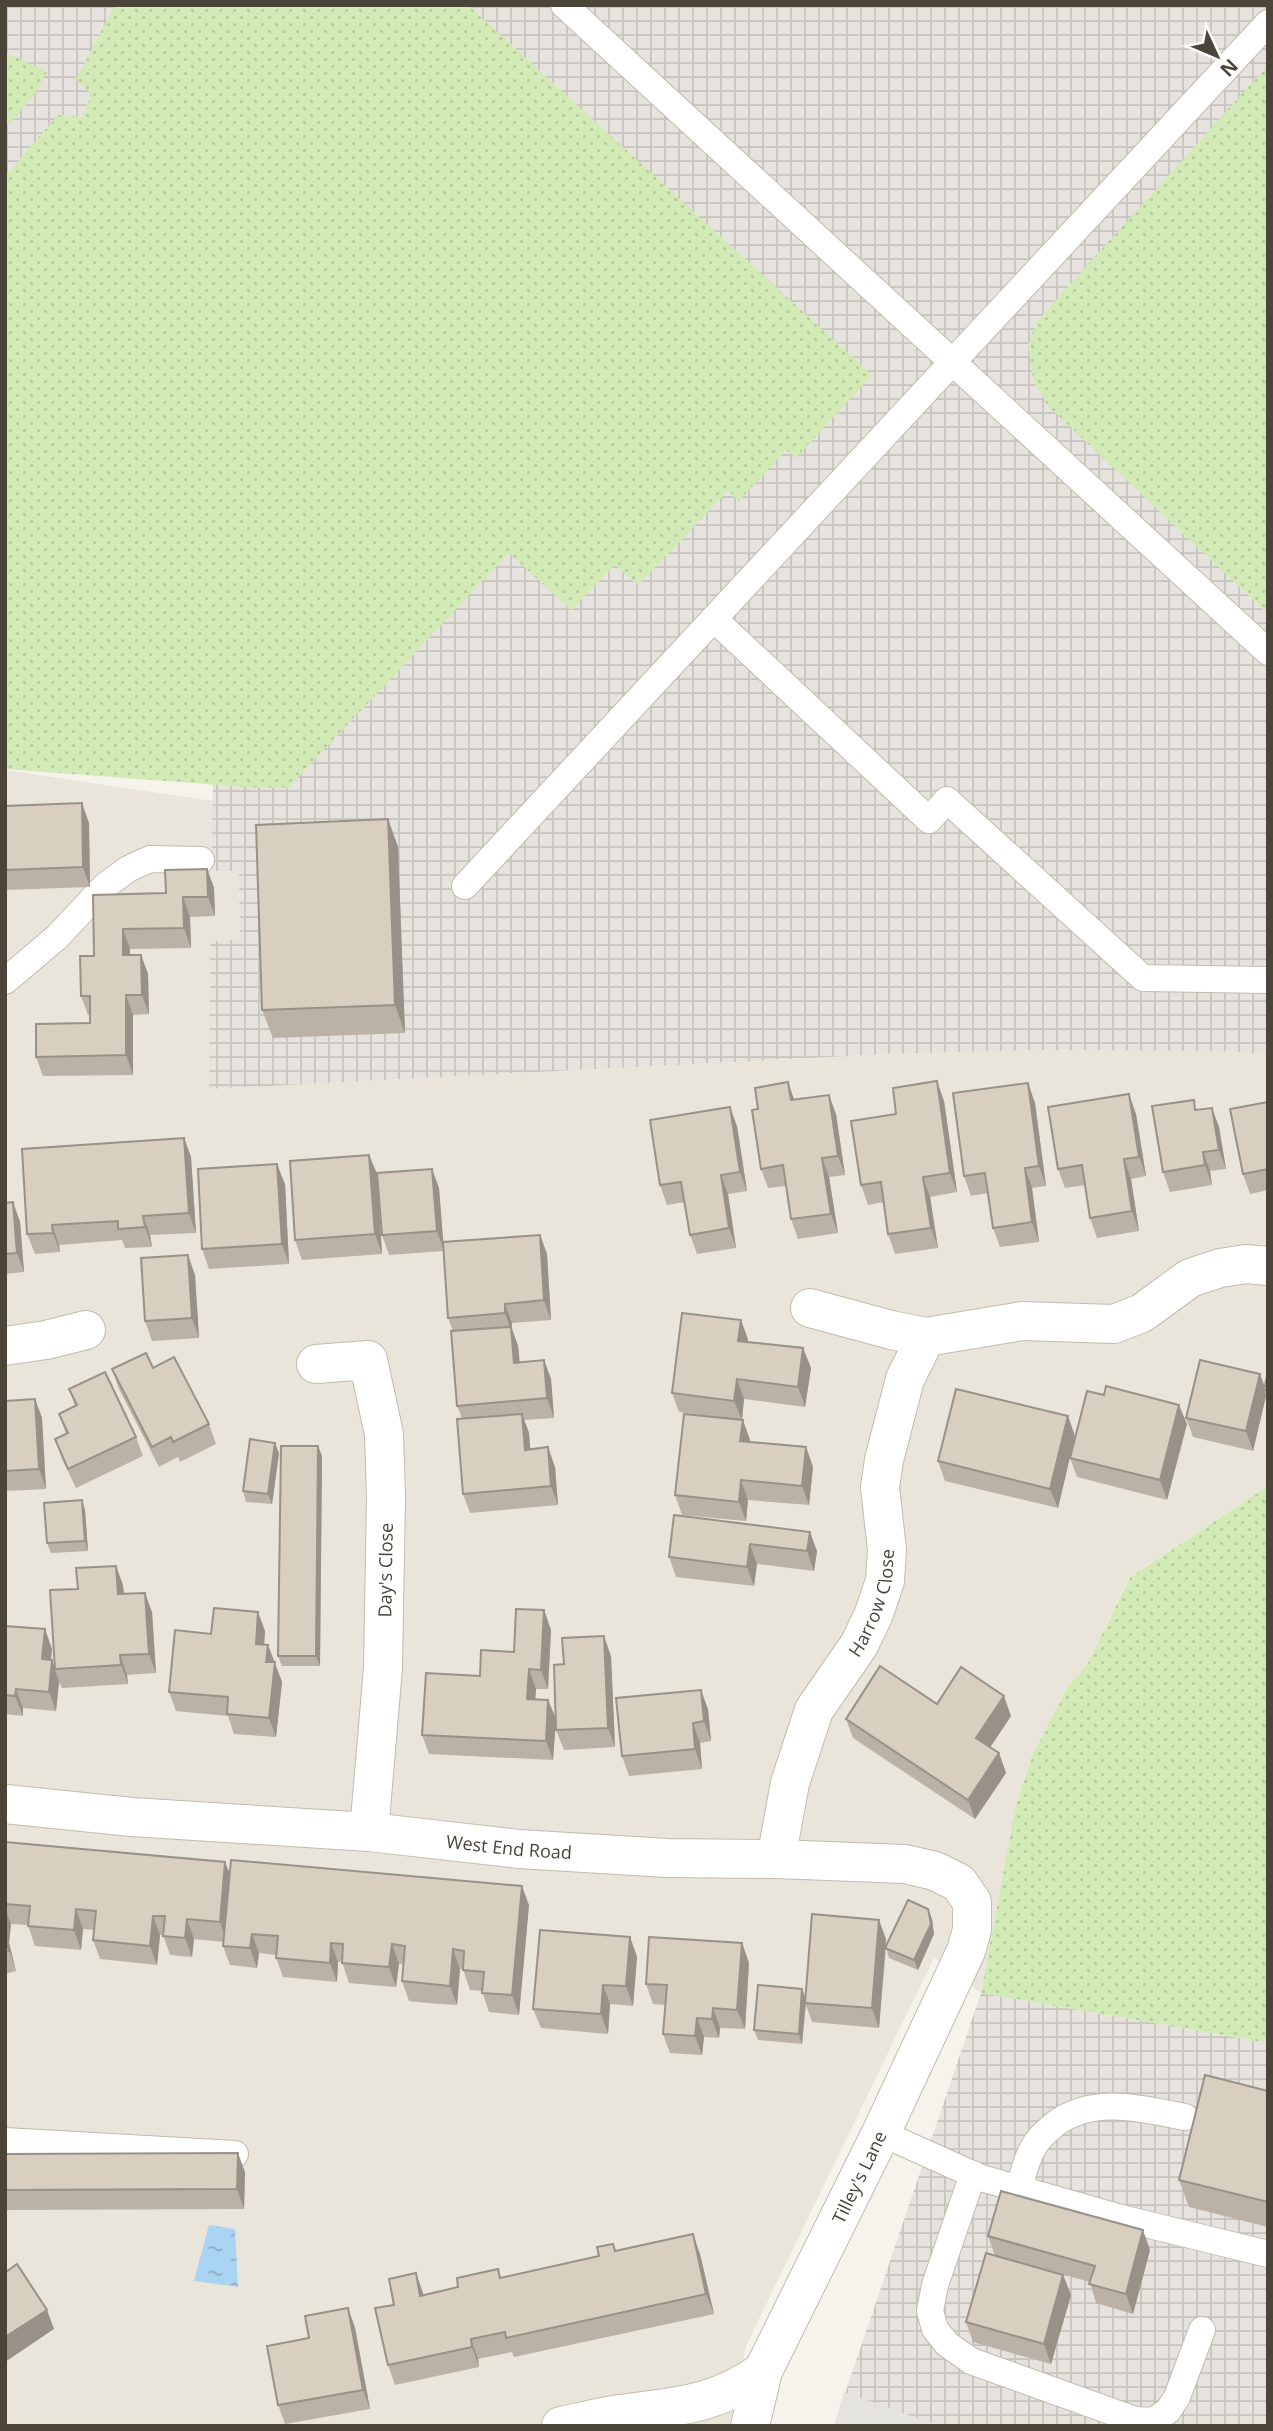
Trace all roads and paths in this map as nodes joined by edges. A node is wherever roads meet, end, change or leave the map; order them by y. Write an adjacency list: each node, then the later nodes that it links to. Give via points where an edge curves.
1 (564, 5): 3 (lane)
2 (1268, 23): 3 (lane)
3 (953, 363): 4 (lane); 5 (lane)
4 (714, 619): 7 (lane); 8 (lane, via 929,820 947,800 1143,978)
5 (1268, 652)
6 (201, 860): 9 (lane, via 150,859 128,869)
7 (465, 886)
8 (1268, 980)
9 (5, 981)
10 (1268, 1266): 13 (street, via 1220,1268 1190,1278 1142,1313 1114,1324 1022,1321)
11 (810, 1308): 13 (street)
12 (86, 1330): 14 (street)
13 (926, 1337): 18 (street, Harrow Close, via 905,1379 884,1460 880,1487 887,1550 885,1581 859,1645 814,1710 790,1783)
14 (9, 1346)
15 (316, 1364): 17 (street, Day's Close, via 368,1360 384,1434 383,1668)
16 (5, 1804): 17 (street, West End Road)
17 (369, 1832): 18 (street, West End Road, via 519,1849)
18 (776, 1859): 19 (street, West End Road, via 905,1864 935,1871 958,1883 972,1902)
19 (972, 1930): 21 (street, Tilley's Lane)
20 (1185, 2117): 25 (lane, via 1132,2106 1102,2106 1064,2118 1034,2145)
21 (881, 2133): 24 (lane); 28 (street, Tilley's Lane)
22 (5, 2141): 23 (lane)
23 (235, 2154)
24 (973, 2174): 25 (lane); 27 (lane, via 930,2311 935,2329 947,2344 971,2361 1135,2420 1153,2421 1168,2411 1177,2397)
25 (1019, 2188): 26 (lane)
26 (1268, 2254)
27 (1202, 2330)
28 (763, 2371): 29 (street, via 743,2387 719,2397); 30 (street, Tilley's Lane)
29 (561, 2426)
30 (750, 2426)

